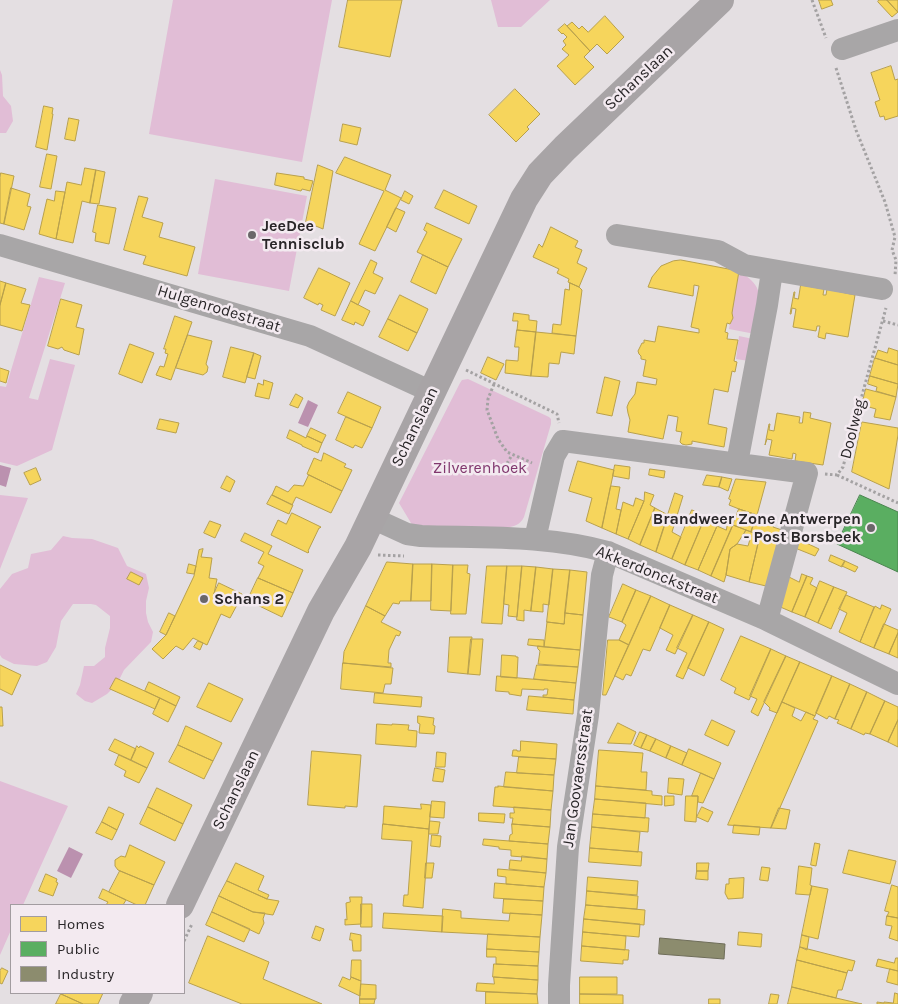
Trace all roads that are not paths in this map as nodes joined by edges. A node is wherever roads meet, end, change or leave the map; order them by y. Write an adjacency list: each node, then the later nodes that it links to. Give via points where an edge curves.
1 (720, 0): 8 (street, Schanslaan, via 565,148 535,181)
2 (898, 30): 3 (street)
3 (842, 49)
4 (617, 235): 6 (street, via 718,250 744,265)
5 (0, 244): 8 (street, Hulgenrodestraat, via 310,336)
6 (772, 271): 7 (street); 9 (street)
7 (882, 290)
8 (432, 392): 10 (street, Schanslaan)
9 (737, 463): 11 (street, via 563,441 554,456); 13 (street, via 807,473)
10 (372, 518): 11 (street, Akkerdonckstraat, via 407,534 420,536); 15 (street, Schanslaan, via 321,611)
11 (535, 539): 12 (street, Akkerdonckstraat)
12 (608, 552): 13 (street, Akkerdonckstraat); 16 (street, Jan Goovaersstraat, via 602,575 588,715 568,847)
13 (767, 620): 14 (street, Akkerdonckstraat)
14 (898, 684)
15 (180, 904)
16 (559, 1004)

